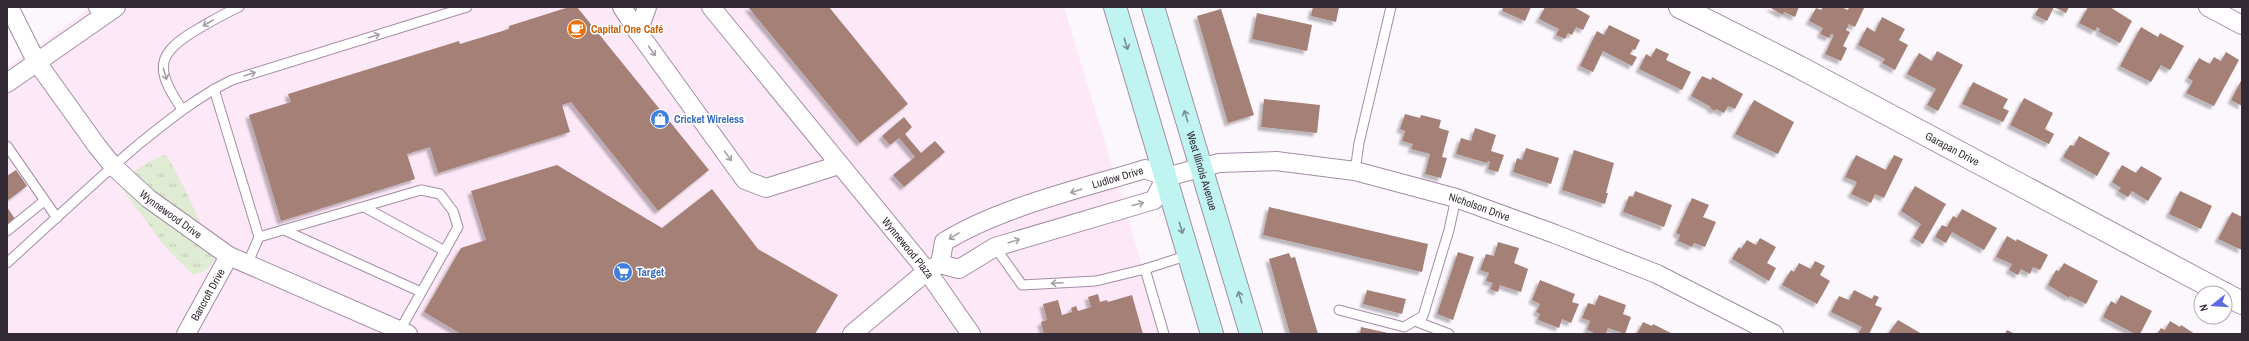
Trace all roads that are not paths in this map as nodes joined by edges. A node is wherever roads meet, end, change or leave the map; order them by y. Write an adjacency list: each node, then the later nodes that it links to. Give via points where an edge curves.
1 (9, 7): 16 (street, Wynnewood Drive)
2 (116, 7): 13 (street)
3 (239, 7): 19 (lane, one-way to 19, via 178,40 169,49 163,66 172,94)
4 (467, 7): 18 (lane, one-way to 4, via 232,80)
5 (622, 7): 15 (street)
6 (647, 7): 15 (street)
7 (711, 7): 21 (street, Wynnewood Plaza)
8 (1115, 7): 25 (main road, one-way to 25)
9 (1153, 7): 23 (main road, West Illinois Avenue, one-way to 9)
10 (1391, 7): 24 (lane, via 1359,142)
11 (1680, 7): 41 (street, Garapan Drive, via 1799,67)
12 (2208, 7): 14 (street)
13 (96, 12): 16 (street)
14 (2242, 25)
15 (638, 32): 21 (street, one-way to 21, via 745,180 766,188)
16 (36, 61): 17 (street); 22 (street, Wynnewood Drive)
17 (7, 83)
18 (214, 89): 19 (lane); 32 (lane)
19 (182, 109): 22 (lane)
20 (7, 146): 27 (lane)
21 (839, 165): 39 (street, Wynnewood Plaza)
22 (113, 166): 29 (lane); 36 (street, Wynnewood Drive, via 149,199)
23 (1201, 167): 24 (street, Nicholson Drive, via 1219,163 1276,161); 25 (street, Nicholson Drive); 53 (main road, West Illinois Avenue, one-way to 23)
24 (1355, 171): 26 (street, Nicholson Drive)
25 (1166, 177): 33 (street, one-way to 25, via 1154,200); 35 (main road, one-way to 35); 39 (street, Ludlow Drive, one-way to 39, via 1145,169 1011,211 965,229 944,242)
26 (1456, 198): 46 (lane, via 1423,316); 55 (street, Nicholson Drive, via 1657,274)
27 (44, 201): 29 (lane); 31 (lane)
28 (364, 207): 30 (lane); 34 (lane); 34 (lane, via 421,190 440,194 453,211 458,227)
29 (57, 218): 37 (lane)
30 (284, 230): 32 (lane); 42 (lane)
31 (7, 231)
32 (259, 237): 38 (lane)
33 (995, 247): 39 (street, via 959,269); 40 (lane, one-way to 33, via 1096,281 1022,285)
34 (445, 251): 42 (lane)
35 (1189, 255): 40 (lane); 52 (main road)
36 (229, 256): 38 (street, Wynnewood Drive); 48 (street, Bancroft Drive)
37 (7, 263)
38 (247, 265): 47 (street, Wynnewood Drive)
39 (934, 268): 49 (street); 50 (street, Wynnewood Plaza)
40 (1145, 269): 51 (lane)
41 (2207, 285)
42 (421, 292): 47 (lane)
43 (2233, 298): 44 (street, Garapan Drive)
44 (2242, 303)
45 (1339, 310): 46 (lane, via 1404,327)
46 (1415, 321): 54 (lane)
47 (404, 332)
48 (186, 334)
49 (852, 334)
50 (971, 334)
51 (1164, 334)
52 (1212, 334)
53 (1251, 334)
54 (1449, 334)
55 (1774, 334)

